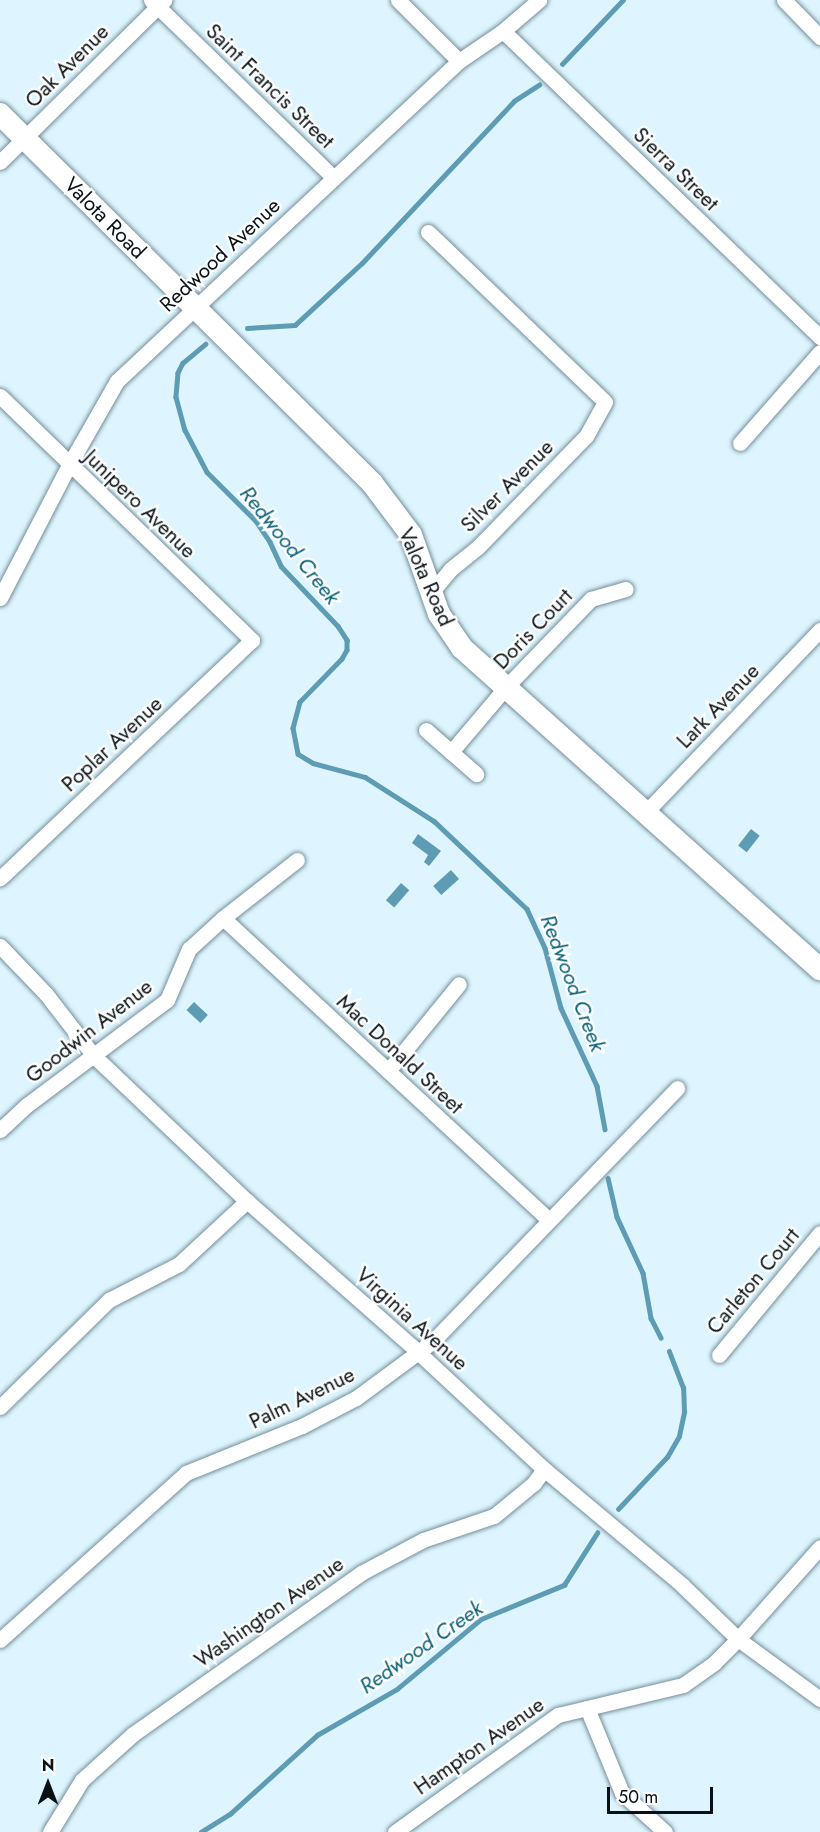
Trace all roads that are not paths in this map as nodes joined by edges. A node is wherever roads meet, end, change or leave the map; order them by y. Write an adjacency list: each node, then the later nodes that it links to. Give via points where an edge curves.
1 (398, 0): 7 (street)
2 (539, 0): 5 (street, Redwood Avenue)
3 (784, 0): 6 (street)
4 (157, 2): 9 (street, Oak Avenue); 11 (street, Saint Francis Street)
5 (503, 31): 7 (street, Redwood Avenue); 14 (street, Sierra Street)
6 (820, 37)
7 (459, 61): 11 (street, Redwood Avenue)
8 (0, 114): 9 (street, Valota Road)
9 (23, 138): 10 (street, Oak Avenue); 13 (street, Valota Road)
10 (0, 162)
11 (334, 177): 13 (street, Redwood Avenue)
12 (429, 232): 20 (street, Silver Avenue, via 605,402 586,436)
13 (196, 308): 18 (street, Redwood Avenue, via 117,381); 20 (street, Valota Road, via 372,483 411,535)
14 (820, 337)
15 (820, 352): 17 (street)
16 (0, 396): 18 (street, Junipero Avenue)
17 (740, 443)
18 (69, 465): 21 (street, Redwood Avenue); 23 (street, Junipero Avenue)
19 (626, 589): 24 (street, Doris Court, via 591,599)
20 (430, 594): 24 (street, Valota Road, via 438,614 462,648)
21 (0, 598)
22 (820, 630): 28 (street, Lark Avenue)
23 (252, 640): 30 (street, Poplar Avenue)
24 (505, 688): 26 (street, Doris Court); 28 (street, Valota Road)
25 (426, 730): 26 (street)
26 (451, 752): 27 (street)
27 (476, 774)
28 (646, 812): 33 (street, Valota Road)
29 (297, 860): 31 (street, Goodwin Avenue)
30 (0, 878)
31 (223, 918): 35 (street, Goodwin Avenue, via 189,949 167,1000); 36 (street, Mac Donald Street)
32 (0, 946): 35 (street, Virginia Avenue, via 45,994)
33 (818, 964)
34 (459, 984): 36 (street)
35 (94, 1056): 38 (street, Goodwin Avenue); 39 (street, Virginia Avenue)
36 (388, 1071): 40 (street, Mac Donald Street)
37 (677, 1088): 40 (street, Palm Avenue)
38 (0, 1130)
39 (247, 1201): 42 (street, Virginia Avenue); 44 (street, via 179,1264 109,1300)
40 (549, 1220): 42 (street, Palm Avenue)
41 (820, 1233): 43 (street, Carleton Court)
42 (418, 1352): 45 (street, Virginia Avenue); 48 (street, Palm Avenue, via 356,1398 302,1426 186,1473)
43 (719, 1355)
44 (0, 1407)
45 (544, 1469): 47 (street, Virginia Avenue, via 682,1585); 52 (street, Washington Avenue, via 534,1483 494,1516 423,1540 360,1573 133,1734 82,1780)
46 (820, 1547): 47 (street, Hampton Avenue)
47 (738, 1639): 49 (street, Virginia Avenue); 50 (street, Hampton Avenue, via 683,1686)
48 (0, 1640)
49 (820, 1700)
50 (587, 1708): 51 (street, Hampton Avenue, via 558,1715); 53 (street, via 622,1793)
51 (404, 1829)
52 (50, 1832)
53 (665, 1832)

